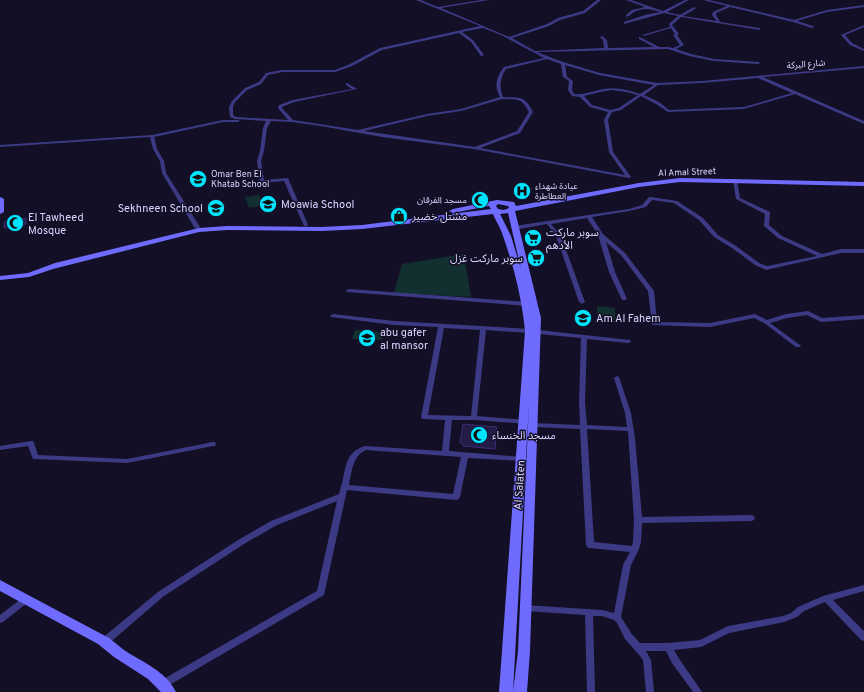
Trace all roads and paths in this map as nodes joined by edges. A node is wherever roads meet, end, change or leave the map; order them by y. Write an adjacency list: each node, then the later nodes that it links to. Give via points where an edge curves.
1 (418, 0): 11 (street, شارع البركة)
2 (487, 0): 11 (street)
3 (599, 0): 26 (street, via 584,12)
4 (628, 0): 8 (street)
5 (687, 0): 13 (street)
6 (705, 0): 9 (street)
7 (725, 0): 9 (street)
8 (649, 6): 13 (street); 14 (street, via 633,11)
9 (731, 6): 16 (street); 17 (street, via 714,13)
10 (864, 6): 16 (street, via 827,11)
11 (435, 8): 20 (street, شارع البركة)
12 (694, 8): 15 (street)
13 (664, 12): 15 (street); 18 (street)
14 (627, 16)
15 (680, 16): 17 (street); 21 (street, via 670,25)
16 (794, 21): 22 (street)
17 (718, 22): 23 (street)
18 (625, 24)
19 (864, 26): 30 (street, via 843,35 851,44)
20 (482, 27): 24 (street); 26 (street, شارع البركة)
21 (672, 27): 27 (street, via 642,37); 29 (street, via 682,45)
22 (812, 27)
23 (759, 29)
24 (460, 32): 32 (street, via 472,41); 45 (street, via 381,49 351,65 335,70 282,71 267,74 260,84 246,89 231,107 231,116)
25 (602, 37): 28 (street, via 606,40)
26 (508, 38): 31 (street, شارع البركة)
27 (658, 48): 28 (street); 29 (street)
28 (606, 49): 31 (street)
29 (674, 49): 34 (street, via 702,58)
30 (864, 50)
31 (535, 52): 33 (street, شارع البركة)
32 (482, 54)
33 (548, 58): 35 (street, شارع البركة); 43 (street, via 505,68 497,82)
34 (758, 63)
35 (563, 64): 39 (street, شارع البركة, via 599,74); 42 (street, via 565,77 571,81 570,90 573,95)
36 (864, 67): 37 (street, شارع البركة)
37 (757, 76): 39 (street, شارع البركة); 40 (street)
38 (347, 84): 47 (street, via 355,89 280,106)
39 (657, 84): 41 (street)
40 (796, 93): 41 (street, via 744,108 668,111 662,105); 48 (street)
41 (641, 95): 42 (street, via 612,88); 44 (street, via 620,109)
42 (581, 96): 44 (street, via 591,106)
43 (502, 98): 49 (street, via 462,110 426,115); 52 (street, via 521,99 531,112 519,132)
44 (610, 111): 52 (street, via 606,120 611,152 629,177)
45 (255, 119): 46 (street); 50 (street, via 223,121)
46 (269, 120): 47 (street); 59 (street, via 265,128 260,161 262,182 286,179)
47 (292, 121): 49 (street)
48 (864, 123)
49 (358, 132): 52 (street)
50 (152, 136): 51 (street); 60 (street, via 164,173)
51 (0, 146)
52 (474, 148)
53 (735, 180): 54 (main road, Al Amal Street); 56 (main road, Al Amal Street, via 657,182); 64 (street, via 738,199 768,213 766,225 780,237)
54 (864, 184)
55 (495, 207): 56 (main road, Al Amal Street, via 502,212); 59 (main road, via 362,224); 65 (main road, via 362,228 199,230); 70 (main road, Al Salaten)
56 (512, 210): 61 (main road, Al Salaten)
57 (589, 218): 58 (street); 62 (street); 64 (street, via 644,206 651,198 675,202 701,219 716,236 766,268)
58 (549, 224): 61 (street); 69 (street, via 558,236)
59 (306, 225): 60 (main road, via 228,224)
60 (197, 227): 65 (main road, via 75,258)
61 (514, 228): 70 (main road, Al Salaten)
62 (601, 235): 68 (street, via 612,272); 73 (street, via 623,254 651,291 654,324 710,325 755,316)
63 (864, 251): 64 (street, via 841,251)
64 (822, 256)
65 (53, 267): 66 (main road, via 29,275)
66 (0, 278)
67 (349, 291): 70 (street)
68 (624, 299)
69 (582, 302)
70 (530, 305): 76 (main road, Al Salaten, via 537,318)
71 (333, 316): 74 (street)
72 (864, 317): 73 (street, via 821,320 808,313)
73 (766, 322): 79 (street)
74 (441, 327): 75 (street); 81 (street, via 424,417)
75 (483, 329): 76 (street); 82 (street)
76 (533, 332): 77 (street); 83 (main road, Al Salaten)
77 (584, 337): 78 (street); 84 (street)
78 (628, 341)
79 (798, 346)
80 (618, 378): 85 (street, via 628,413)
81 (449, 418): 82 (street); 88 (street)
82 (474, 418): 83 (street)
83 (530, 423): 84 (street); 90 (main road, Al Salaten)
84 (583, 427): 85 (street); 95 (street, via 590,545)
85 (629, 429): 94 (street, via 633,449)
86 (212, 444): 87 (street, via 127,461 35,457 31,443)
87 (0, 448)
88 (445, 454): 89 (street); 91 (street, via 362,449 353,456)
89 (465, 456): 90 (street); 92 (street, via 456,497 344,487)
90 (526, 459): 100 (main road, Al Salaten); 109 (main road, Al Salaten)
91 (345, 485)
92 (342, 496): 105 (street, via 274,523 241,542 161,594); 108 (street, via 321,593)
93 (751, 518): 94 (street)
94 (638, 520): 95 (street)
95 (635, 549): 102 (street, via 627,565)
96 (0, 585): 99 (main road)
97 (864, 588): 98 (street)
98 (826, 598): 104 (street); 107 (street, via 784,619 728,630 701,643)
99 (24, 601): 103 (street); 105 (main road, via 48,611)
100 (525, 608): 101 (street); 110 (main road, Al Salaten)
101 (589, 612): 102 (street); 111 (street)
102 (617, 618): 106 (street)
103 (0, 620)
104 (864, 637)
105 (104, 642): 108 (main road, via 152,673)
106 (637, 647): 107 (street); 112 (street, via 647,660)
107 (668, 647): 113 (street)
108 (166, 688)
109 (506, 692)
110 (520, 692)
111 (591, 692)
112 (650, 692)
113 (698, 692)

